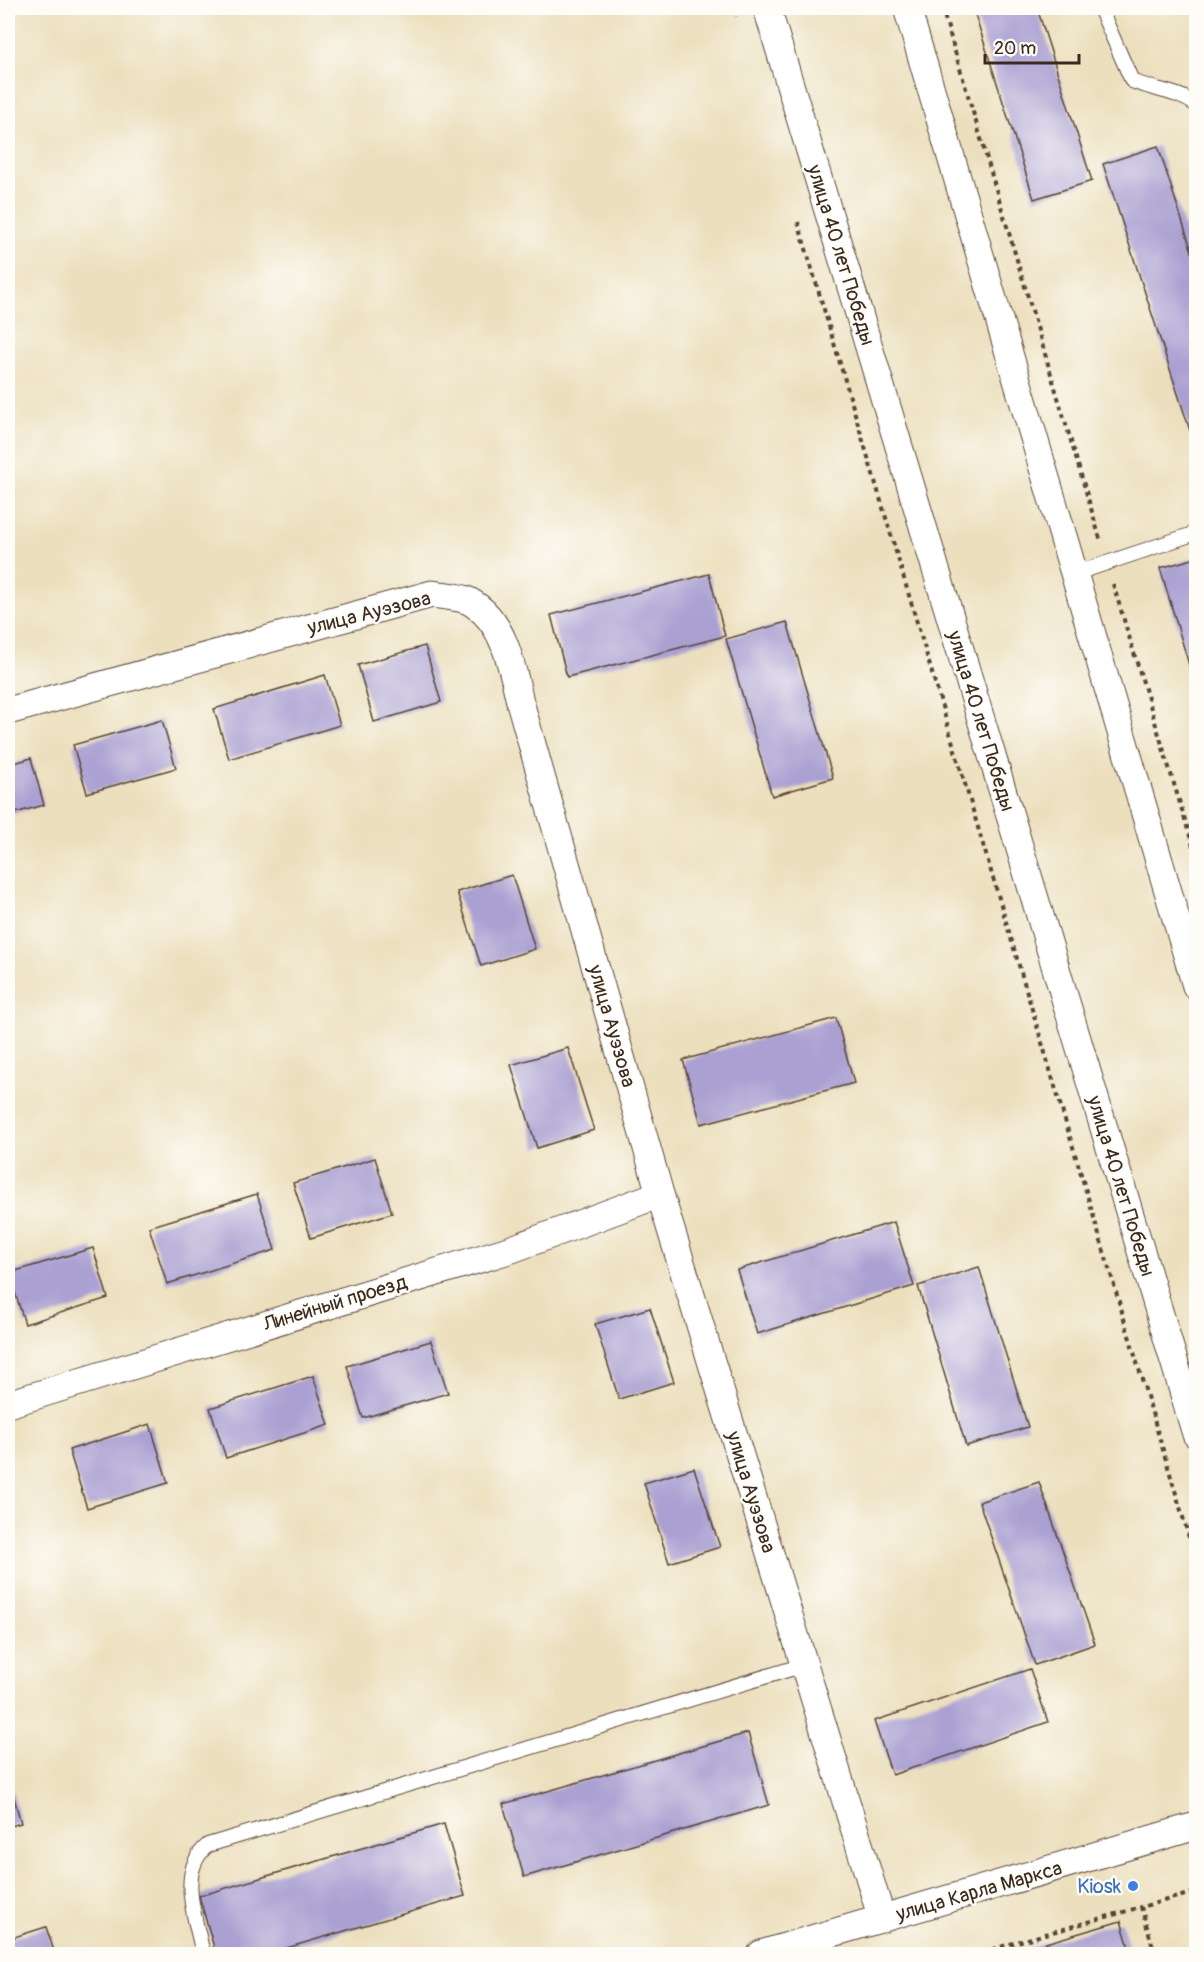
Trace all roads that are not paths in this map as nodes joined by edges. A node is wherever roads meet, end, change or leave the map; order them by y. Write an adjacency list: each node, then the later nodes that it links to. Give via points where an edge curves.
1 (767, 8): 11 (street, улица 40 лет Победы)
2 (907, 8): 6 (street)
3 (1100, 8): 4 (lane, via 1132,81 1185,96)
4 (1197, 105)
5 (1197, 533): 6 (lane)
6 (1074, 574): 8 (street)
7 (8, 711): 9 (street, улица Ауэзова, via 404,600 432,594 468,600 487,615 508,651)
8 (1197, 986)
9 (660, 1194): 10 (street, Линейный проезд, via 512,1248); 12 (street, улица Ауэзова)
10 (8, 1404)
11 (1197, 1434)
12 (804, 1665): 14 (street, улица Ауэзова); 15 (lane, via 208,1845 197,1854 190,1869)
13 (1197, 1826): 14 (street, улица Карла Маркса)
14 (882, 1919): 16 (street, улица Карла Маркса)
15 (203, 1954)
16 (761, 1954)

